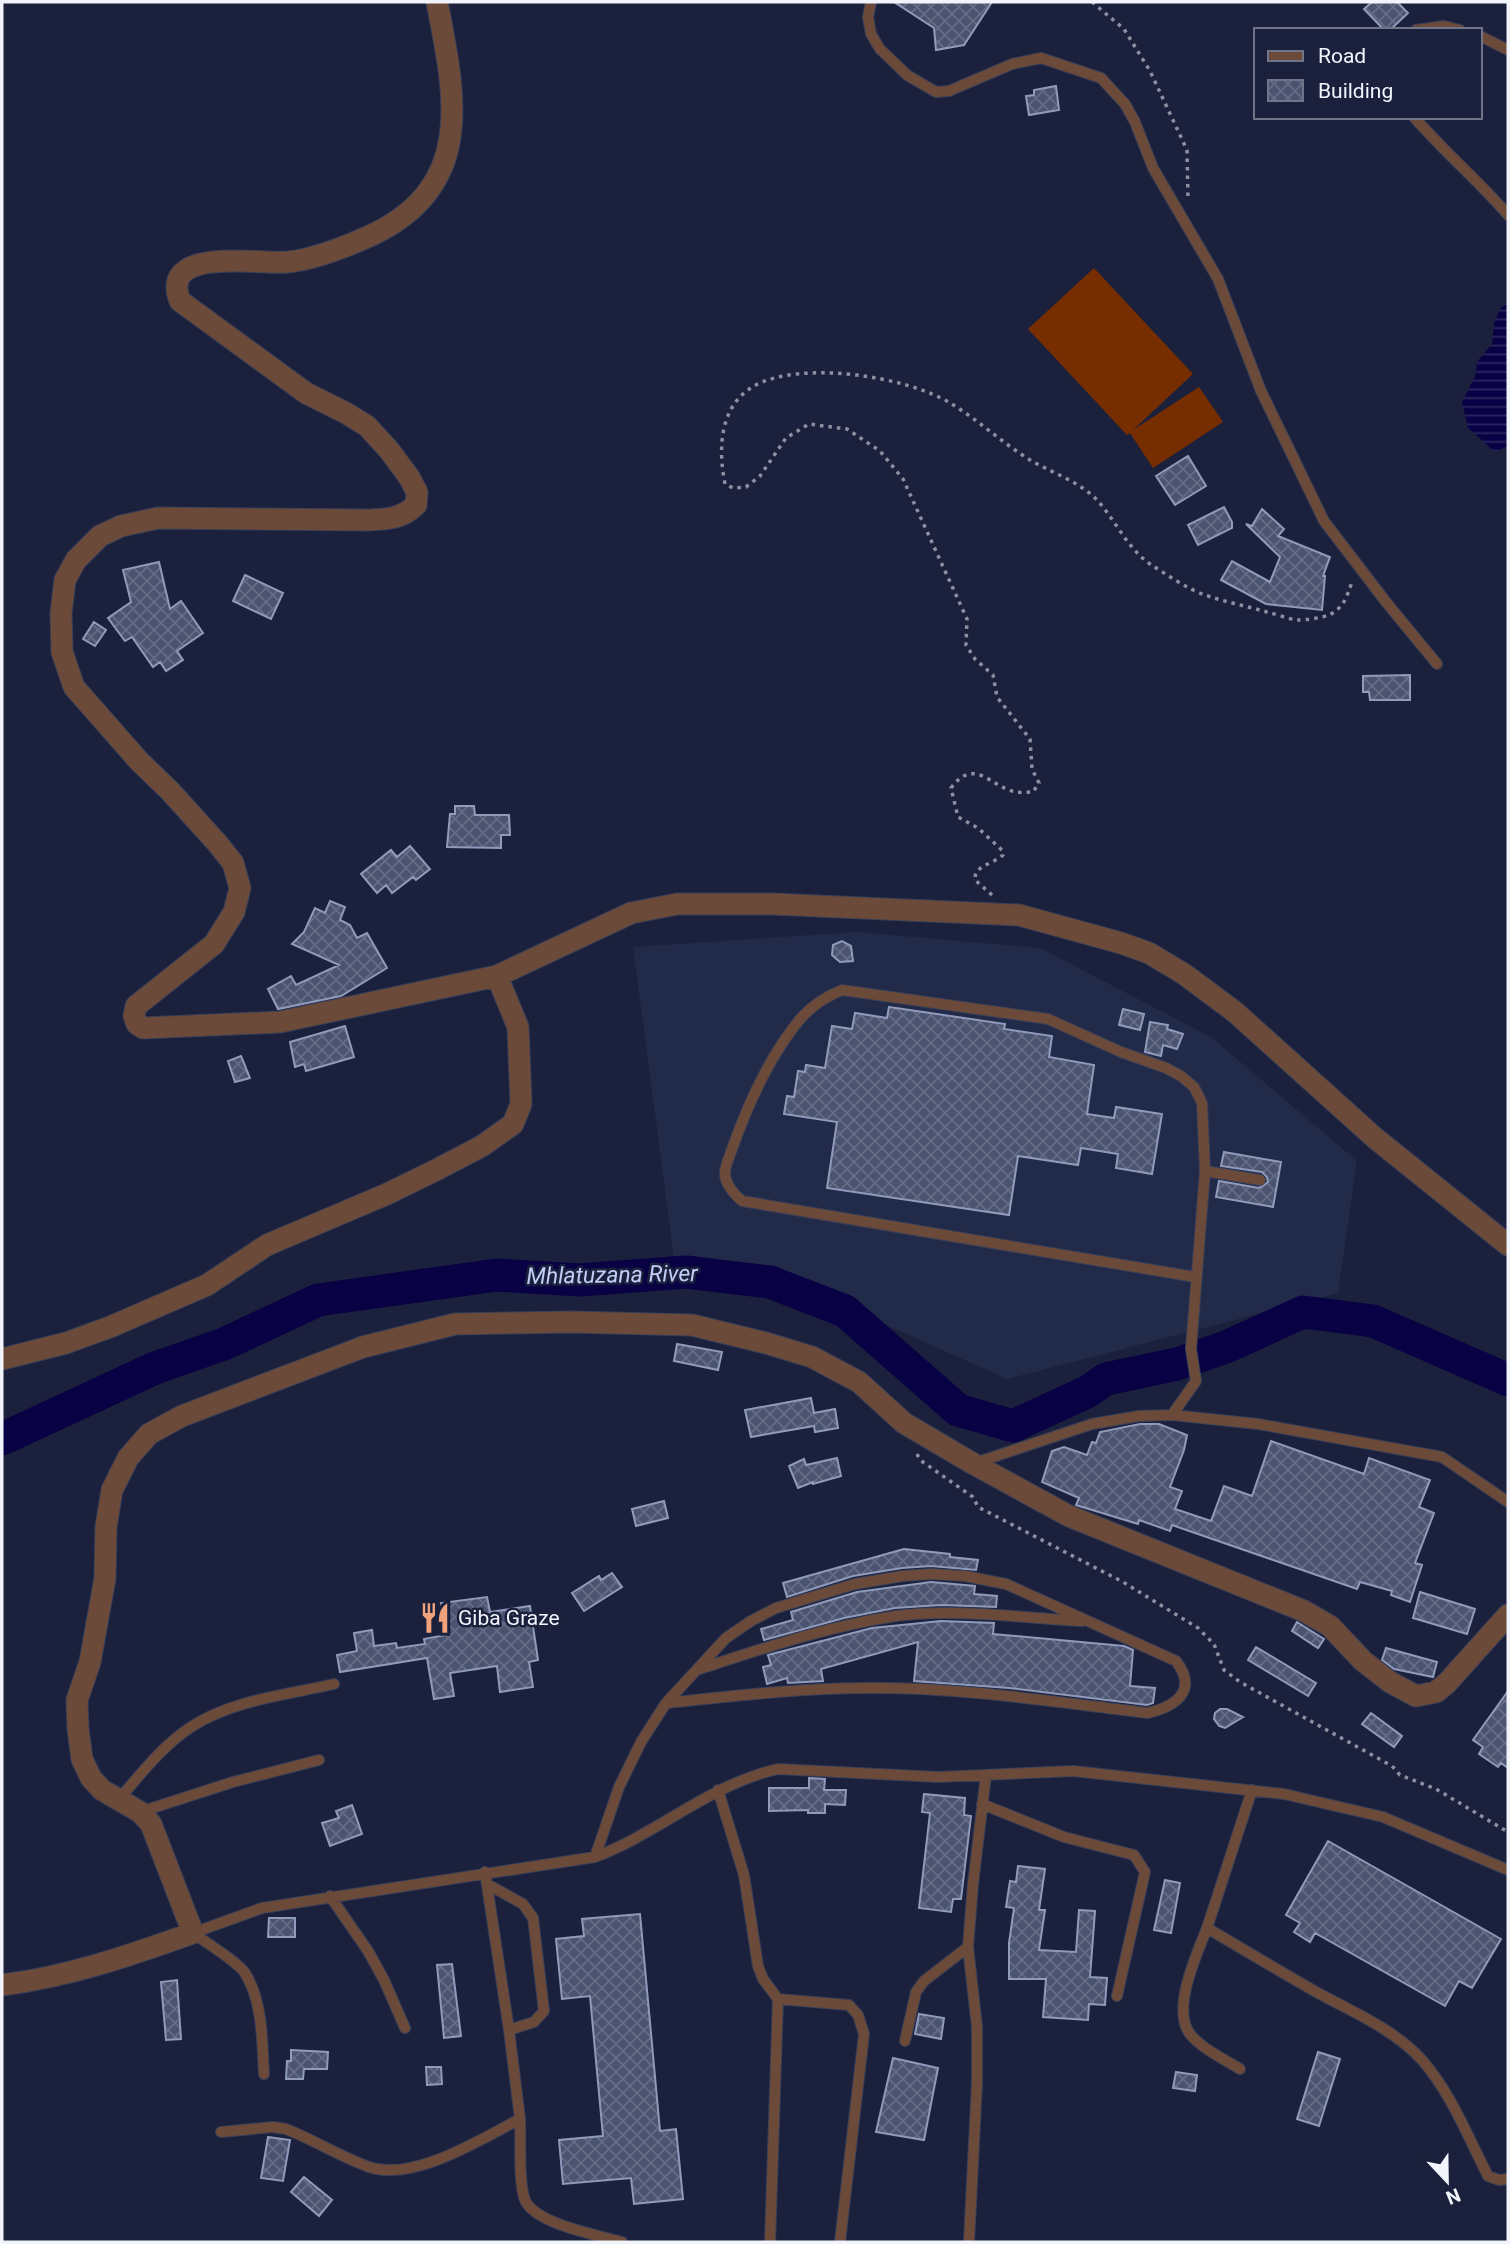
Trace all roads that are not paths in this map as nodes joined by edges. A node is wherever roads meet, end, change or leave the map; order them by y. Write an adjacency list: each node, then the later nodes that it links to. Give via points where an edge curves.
1 (437, 2): 10 (street, via 454,105 443,166 424,199 374,233 326,253 288,262 204,262 186,270 177,292 180,301 306,393 367,426 409,477 417,492 416,505 395,519 158,518 121,526 100,536 76,560 65,580 62,652 74,687 218,844 233,863 240,888 234,912 214,944 136,1006 137,1024 155,1029 280,1021)
2 (872, 2): 9 (lane, via 868,17 880,49 925,88 949,91 1012,64 1041,58 1101,78 1125,104 1153,167 1218,279 1261,391 1324,521)
3 (1430, 28): 4 (lane)
4 (1452, 28)
5 (1482, 37): 6 (lane)
6 (1508, 50)
7 (1416, 119): 8 (lane)
8 (1508, 215)
9 (1437, 664)
10 (497, 976): 13 (street, via 631,913 677,904 1019,915 1149,953 1184,974 1235,1012 1385,1147); 15 (street, via 518,1027 521,1104 513,1124 482,1146 412,1182 267,1245 207,1285 77,1339)
11 (1205, 1171): 12 (lane); 14 (lane); 14 (lane, via 1202,1103 1194,1087 1181,1076 1048,1019 842,990 802,1017 760,1079 724,1173 742,1201)
12 (1260, 1180)
13 (1507, 1241)
14 (1195, 1277): 16 (lane, via 1191,1349 1196,1381)
15 (2, 1359)
16 (1172, 1415): 17 (lane, via 1092,1424); 18 (lane, via 1258,1424 1442,1457)
17 (972, 1463): 19 (street, via 1069,1516 1304,1611 1330,1626 1390,1682 1416,1696 1436,1692 1447,1683); 28 (street, via 904,1423 859,1382 813,1357 692,1325 455,1324 363,1347 182,1416 149,1434 128,1458 112,1489 99,1622 77,1700 82,1759 91,1779)
18 (1508, 1502)
19 (1508, 1615)
20 (1088, 1621): 21 (lane, via 897,1616 817,1633); 21 (lane, via 1006,1584 954,1575 903,1576 855,1584 776,1608 726,1638); 23 (lane, via 1176,1661 1184,1671 1181,1697 1168,1708 1149,1713 971,1692 869,1688)
21 (697, 1670): 23 (lane)
22 (334, 1685): 28 (lane, via 217,1712 166,1747)
23 (666, 1703): 31 (lane, via 619,1787)
24 (319, 1760): 30 (lane)
25 (986, 1775): 26 (lane, via 778,1769); 27 (lane, via 1073,1771); 29 (lane)
26 (718, 1790): 31 (lane); 41 (lane, via 744,1875 758,1966)
27 (1252, 1790): 32 (lane, via 1383,1817); 36 (lane)
28 (119, 1799): 30 (street)
29 (982, 1804): 38 (lane); 40 (lane, via 1064,1837 1134,1855 1140,1861 1145,1872)
30 (140, 1812): 37 (street, via 151,1824)
31 (595, 1857): 33 (lane)
32 (1508, 1870)
33 (485, 1872): 34 (lane); 35 (lane)
34 (487, 1884): 43 (lane); 43 (lane, via 523,1904 533,1918 544,2011 534,2022)
35 (330, 1896): 37 (lane, via 262,1908); 42 (lane, via 379,1970)
36 (1207, 1928): 45 (lane, via 1189,1973 1184,2024 1197,2041); 49 (lane, via 1375,2024 1408,2048 1422,2060 1450,2101 1488,2176)
37 (193, 1933): 39 (street, via 109,1963); 46 (lane, via 244,1972 260,2018)
38 (968, 1947): 44 (lane, via 916,1992); 53 (lane, via 977,2027)
39 (2, 1985)
40 (1117, 1996)
41 (778, 1999): 51 (lane); 52 (lane, via 849,2005 862,2025)
42 (405, 2028)
43 (509, 2030): 47 (lane)
44 (905, 2041)
45 (1240, 2069)
46 (264, 2074)
47 (520, 2119): 48 (lane, via 409,2169 372,2168 286,2129); 50 (lane, via 526,2202 544,2218)
48 (221, 2132)
49 (1508, 2179)
50 (622, 2242)
51 (770, 2242)
52 (840, 2242)
53 (969, 2242)

